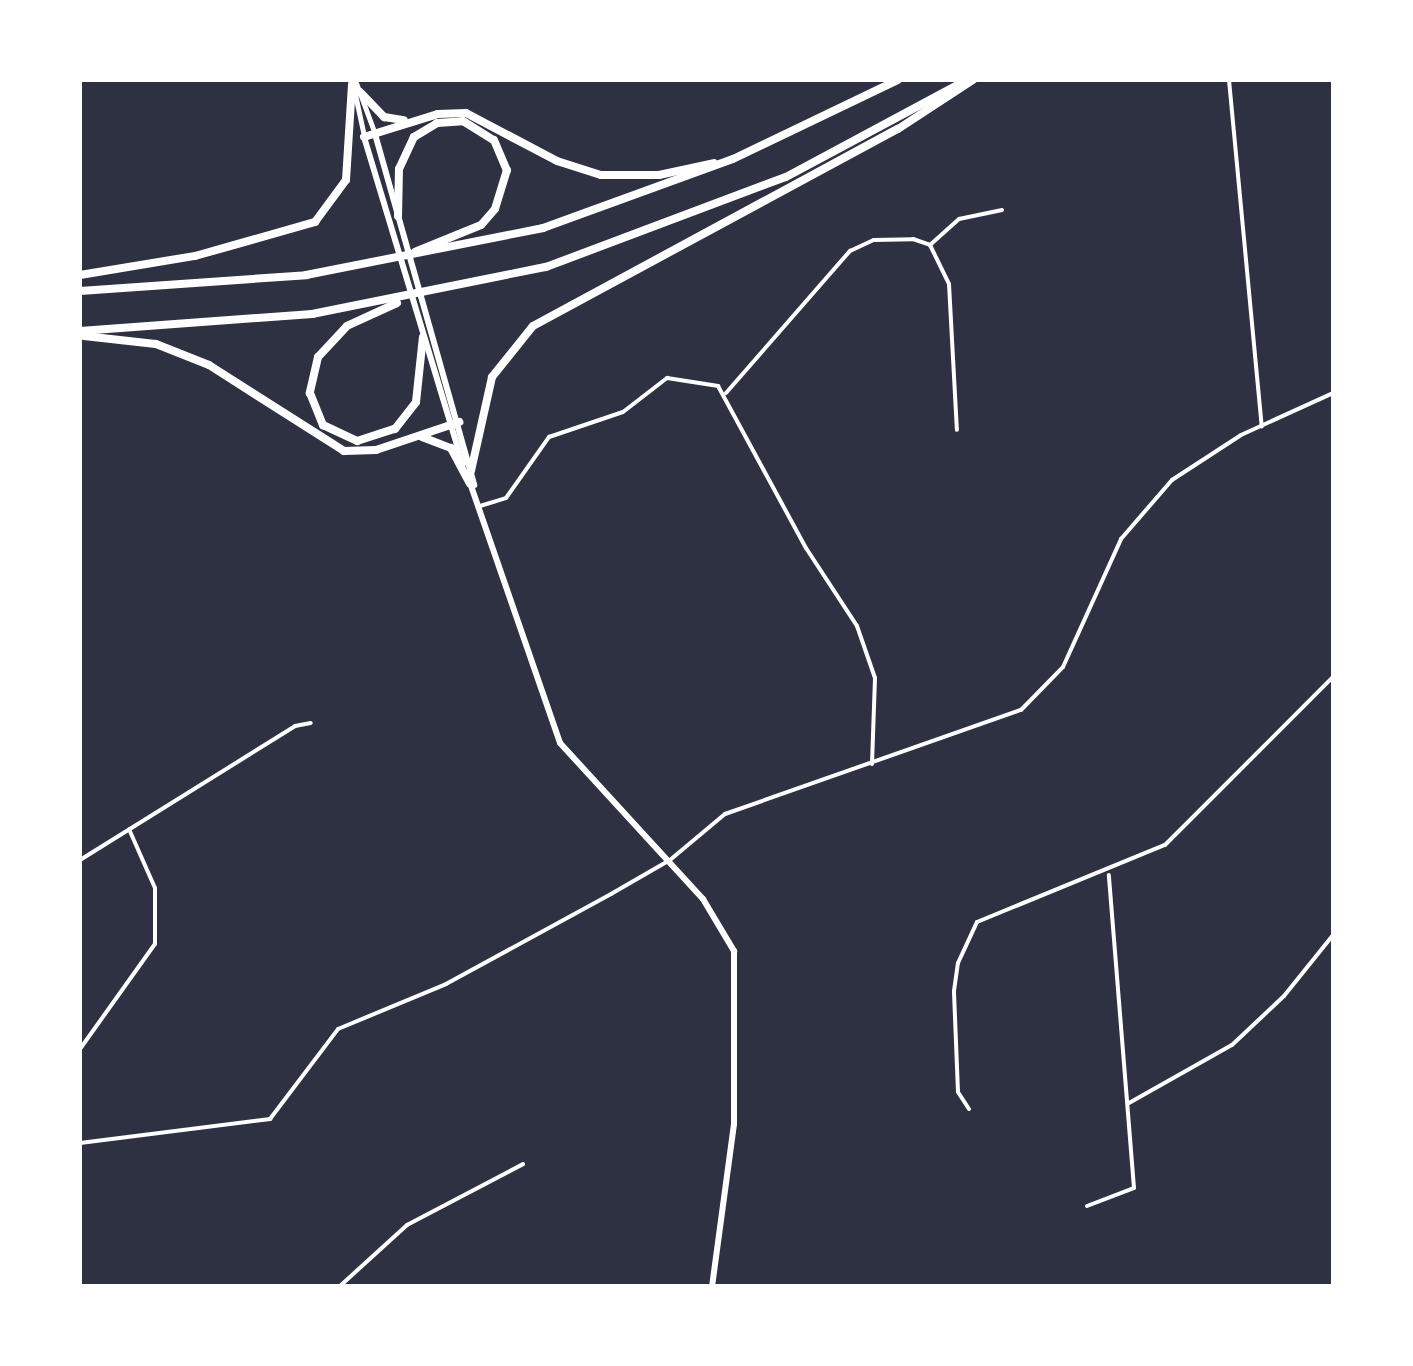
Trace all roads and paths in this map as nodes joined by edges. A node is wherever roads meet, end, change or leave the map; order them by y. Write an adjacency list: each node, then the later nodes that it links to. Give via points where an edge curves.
1 (898, 80): 9 (highway)
2 (970, 80): 16 (highway, via 850,146 690,218 546,267); 26 (highway, via 886,136 533,326 492,376)
3 (1229, 80): 23 (street)
4 (353, 81): 5 (street); 8 (street); 14 (highway, via 346,180 315,222 195,256)
5 (360, 92): 6 (highway, via 384,117); 7 (street)
6 (414, 120): 7 (highway); 9 (highway, via 466,113 601,175 659,175)
7 (374, 134): 8 (highway); 11 (main road)
8 (364, 137): 18 (main road)
9 (733, 159): 13 (highway, via 543,228)
10 (1002, 210): 12 (street, via 959,218)
11 (398, 216): 13 (highway, via 398,169 414,137 436,124 463,121 494,140 507,170 495,209 452,240); 21 (main road)
12 (930, 244): 19 (street, via 883,238 850,252); 24 (street, via 952,296)
13 (388, 262): 15 (highway, via 306,275)
14 (80, 275)
15 (80, 291)
16 (407, 298): 17 (highway, via 312,314); 18 (highway, via 347,326 318,358 310,393 323,425 366,442 402,424 422,381)
17 (80, 333): 25 (highway, via 156,344 209,365 344,451)
18 (423, 337): 22 (main road)
19 (726, 393): 28 (street, via 704,380 667,378 623,412 549,436 506,498); 31 (street, via 806,548 857,626 875,678)
20 (1333, 393): 23 (street)
21 (460, 422): 22 (highway); 26 (main road)
22 (450, 426): 25 (highway); 27 (main road)
23 (1262, 426): 31 (street, via 1199,459 1143,510 1116,549 1073,650 1032,702 995,722)
24 (957, 430)
25 (418, 437): 27 (highway, via 451,448)
26 (471, 471): 28 (main road)
27 (470, 483): 28 (main road)
28 (478, 506): 34 (main road, via 560,742 574,765)
29 (1333, 677): 35 (street, via 1179,834)
30 (311, 722): 32 (street)
31 (872, 764): 34 (street, via 724,814)
32 (129, 829): 33 (street); 37 (street, via 155,888 154,944)
33 (80, 860)
34 (670, 860): 40 (street, via 446,984 338,1029 270,1119); 44 (main road, via 722,924 738,970 734,1124)
35 (1109, 872): 38 (street); 39 (street, via 977,922 954,991 958,1092)
36 (1333, 935): 38 (street, via 1284,996 1232,1045)
37 (80, 1049)
38 (1129, 1103): 42 (street, via 1134,1188)
39 (969, 1108)
40 (80, 1143)
41 (522, 1164): 43 (street, via 407,1224)
42 (1087, 1206)
43 (340, 1286)
44 (712, 1286)

